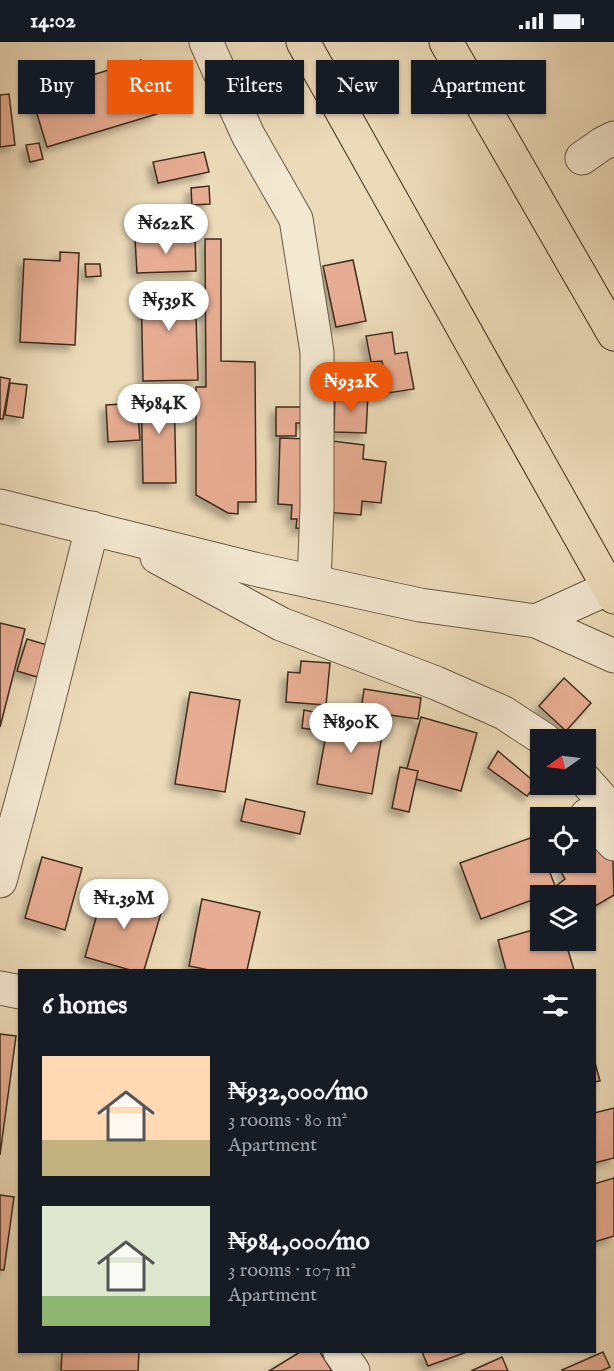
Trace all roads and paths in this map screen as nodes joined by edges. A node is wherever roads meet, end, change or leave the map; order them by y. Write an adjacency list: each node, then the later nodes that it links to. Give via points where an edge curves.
1 (206, 42): 9 (street, via 248,135 296,219 317,352)
2 (303, 42): 10 (highway)
3 (446, 42): 6 (highway)
4 (614, 138): 5 (street)
5 (582, 158)
6 (614, 334)
7 (0, 506): 8 (street)
8 (105, 532): 9 (street); 13 (street, via 281,624 445,687 504,713); 17 (street, via 41,730)
9 (314, 582): 11 (street, via 420,605)
10 (611, 592): 11 (street)
11 (536, 621): 12 (street)
12 (614, 656)
13 (530, 730)
14 (596, 792): 15 (street, via 611,809)
15 (600, 815): 16 (street)
16 (614, 844)
17 (0, 880)
18 (0, 988): 19 (street)
19 (18, 992)
20 (341, 1353): 21 (street)
21 (353, 1371)

